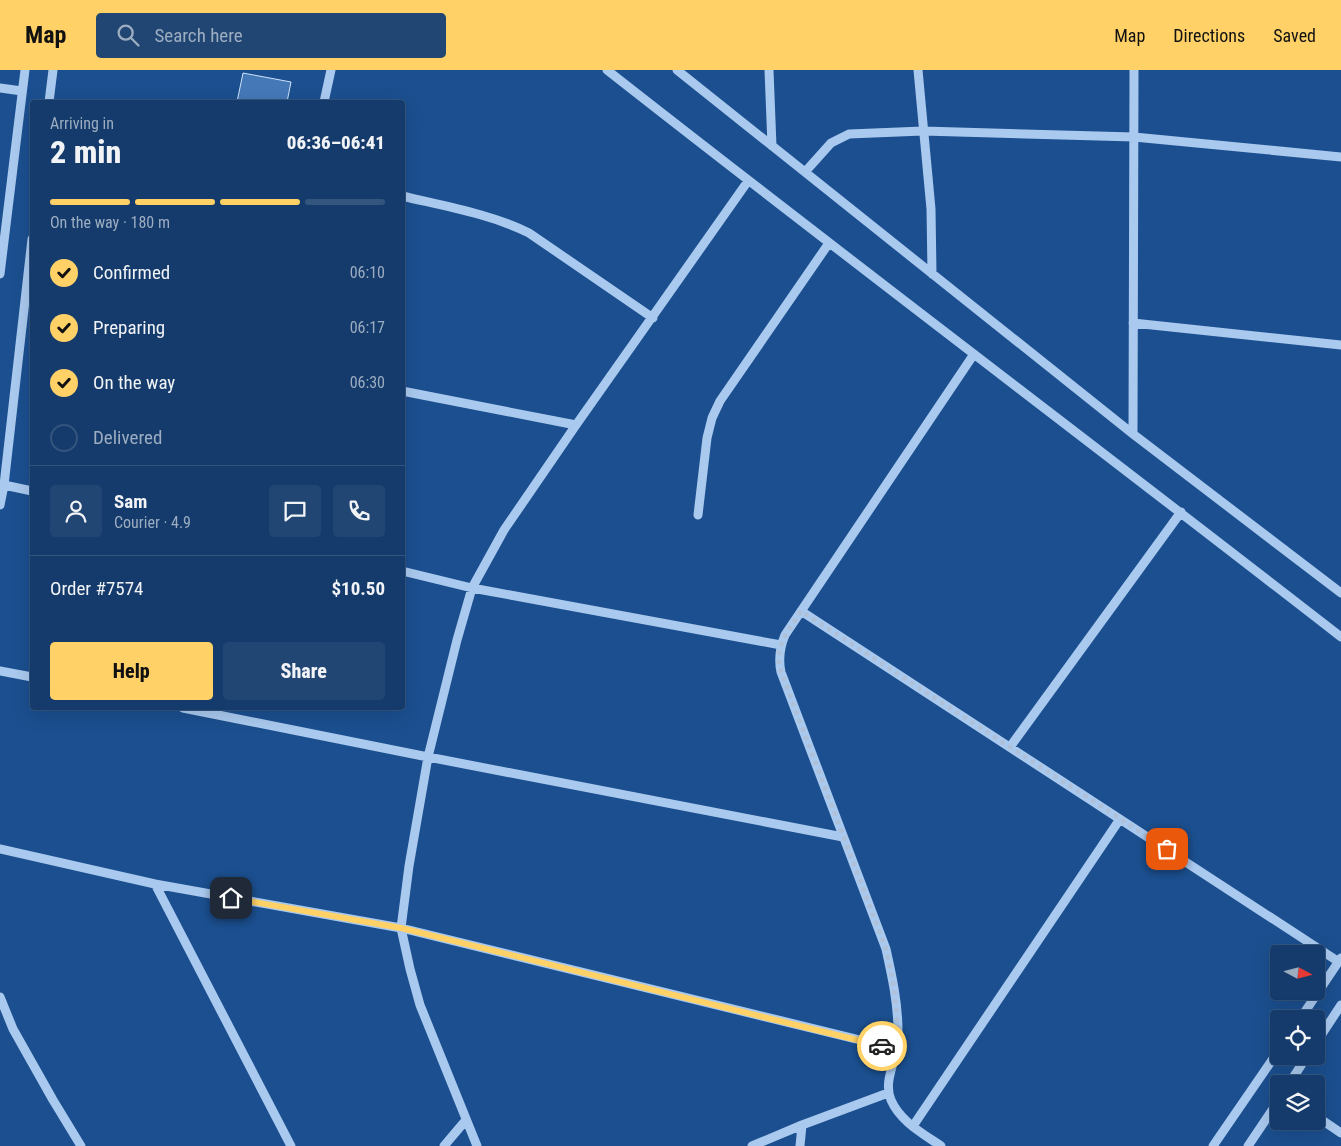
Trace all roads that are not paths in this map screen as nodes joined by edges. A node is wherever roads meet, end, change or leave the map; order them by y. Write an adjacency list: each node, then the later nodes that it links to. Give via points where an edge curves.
1 (25, 70): 10 (street)
2 (53, 70): 11 (street)
3 (331, 70): 12 (street)
4 (607, 70): 18 (street)
5 (677, 70): 15 (street)
6 (769, 70): 15 (street)
7 (918, 70): 13 (street)
8 (1134, 70): 14 (street)
9 (0, 88): 10 (street)
10 (22, 91): 22 (street)
11 (49, 100)
12 (324, 100)
13 (923, 131): 14 (street); 17 (street, via 849,134 831,143); 23 (street, via 931,209)
14 (1134, 137): 16 (street); 25 (street)
15 (772, 146): 17 (street)
16 (1341, 157)
17 (805, 172): 23 (street)
18 (748, 181): 20 (street); 24 (street)
19 (405, 197): 24 (street, via 492,218 529,233)
20 (829, 243): 27 (street); 35 (street, via 716,409 707,438)
21 (30, 257): 31 (street)
22 (0, 270)
23 (932, 274): 30 (street)
24 (652, 318): 29 (street)
25 (1134, 323): 26 (street); 30 (street)
26 (1341, 346)
27 (974, 354): 34 (street); 39 (street)
28 (405, 392): 29 (street)
29 (576, 426): 37 (street, via 504,530)
30 (1133, 434): 38 (street)
31 (4, 485): 32 (street); 33 (street)
32 (30, 491)
33 (0, 505)
34 (1181, 512): 40 (street); 45 (street)
35 (698, 515)
36 (405, 572): 37 (street)
37 (472, 588): 41 (street); 46 (street)
38 (1341, 593)
39 (801, 611): 41 (street); 45 (street)
40 (1341, 637)
41 (781, 645): 48 (street, via 781,672)
42 (0, 671): 43 (street)
43 (30, 677)
44 (193, 710): 46 (street)
45 (1010, 747): 47 (street)
46 (428, 757): 48 (street); 51 (street)
47 (1120, 819): 52 (street); 64 (street)
48 (844, 837): 57 (street, via 886,949 897,1008)
49 (0, 850): 50 (street)
50 (155, 884): 51 (street); 67 (street)
51 (401, 928): 57 (street); 61 (street, via 420,1005)
52 (1340, 960): 55 (street)
53 (0, 997): 66 (street, via 13,1029)
54 (1341, 1005): 56 (street)
55 (1306, 1010)
56 (1325, 1029)
57 (897, 1049): 59 (street)
58 (1270, 1063): 73 (street)
59 (888, 1093): 63 (street); 64 (street, via 898,1112)
60 (1270, 1113): 74 (street)
61 (466, 1120): 68 (street); 69 (street)
62 (1325, 1122): 65 (street)
63 (802, 1125): 70 (street); 71 (street)
64 (913, 1126): 72 (street)
65 (1341, 1133)
66 (81, 1146)
67 (291, 1146)
68 (444, 1146)
69 (477, 1146)
70 (752, 1146)
71 (800, 1146)
72 (941, 1146)
73 (1213, 1146)
74 (1248, 1146)

